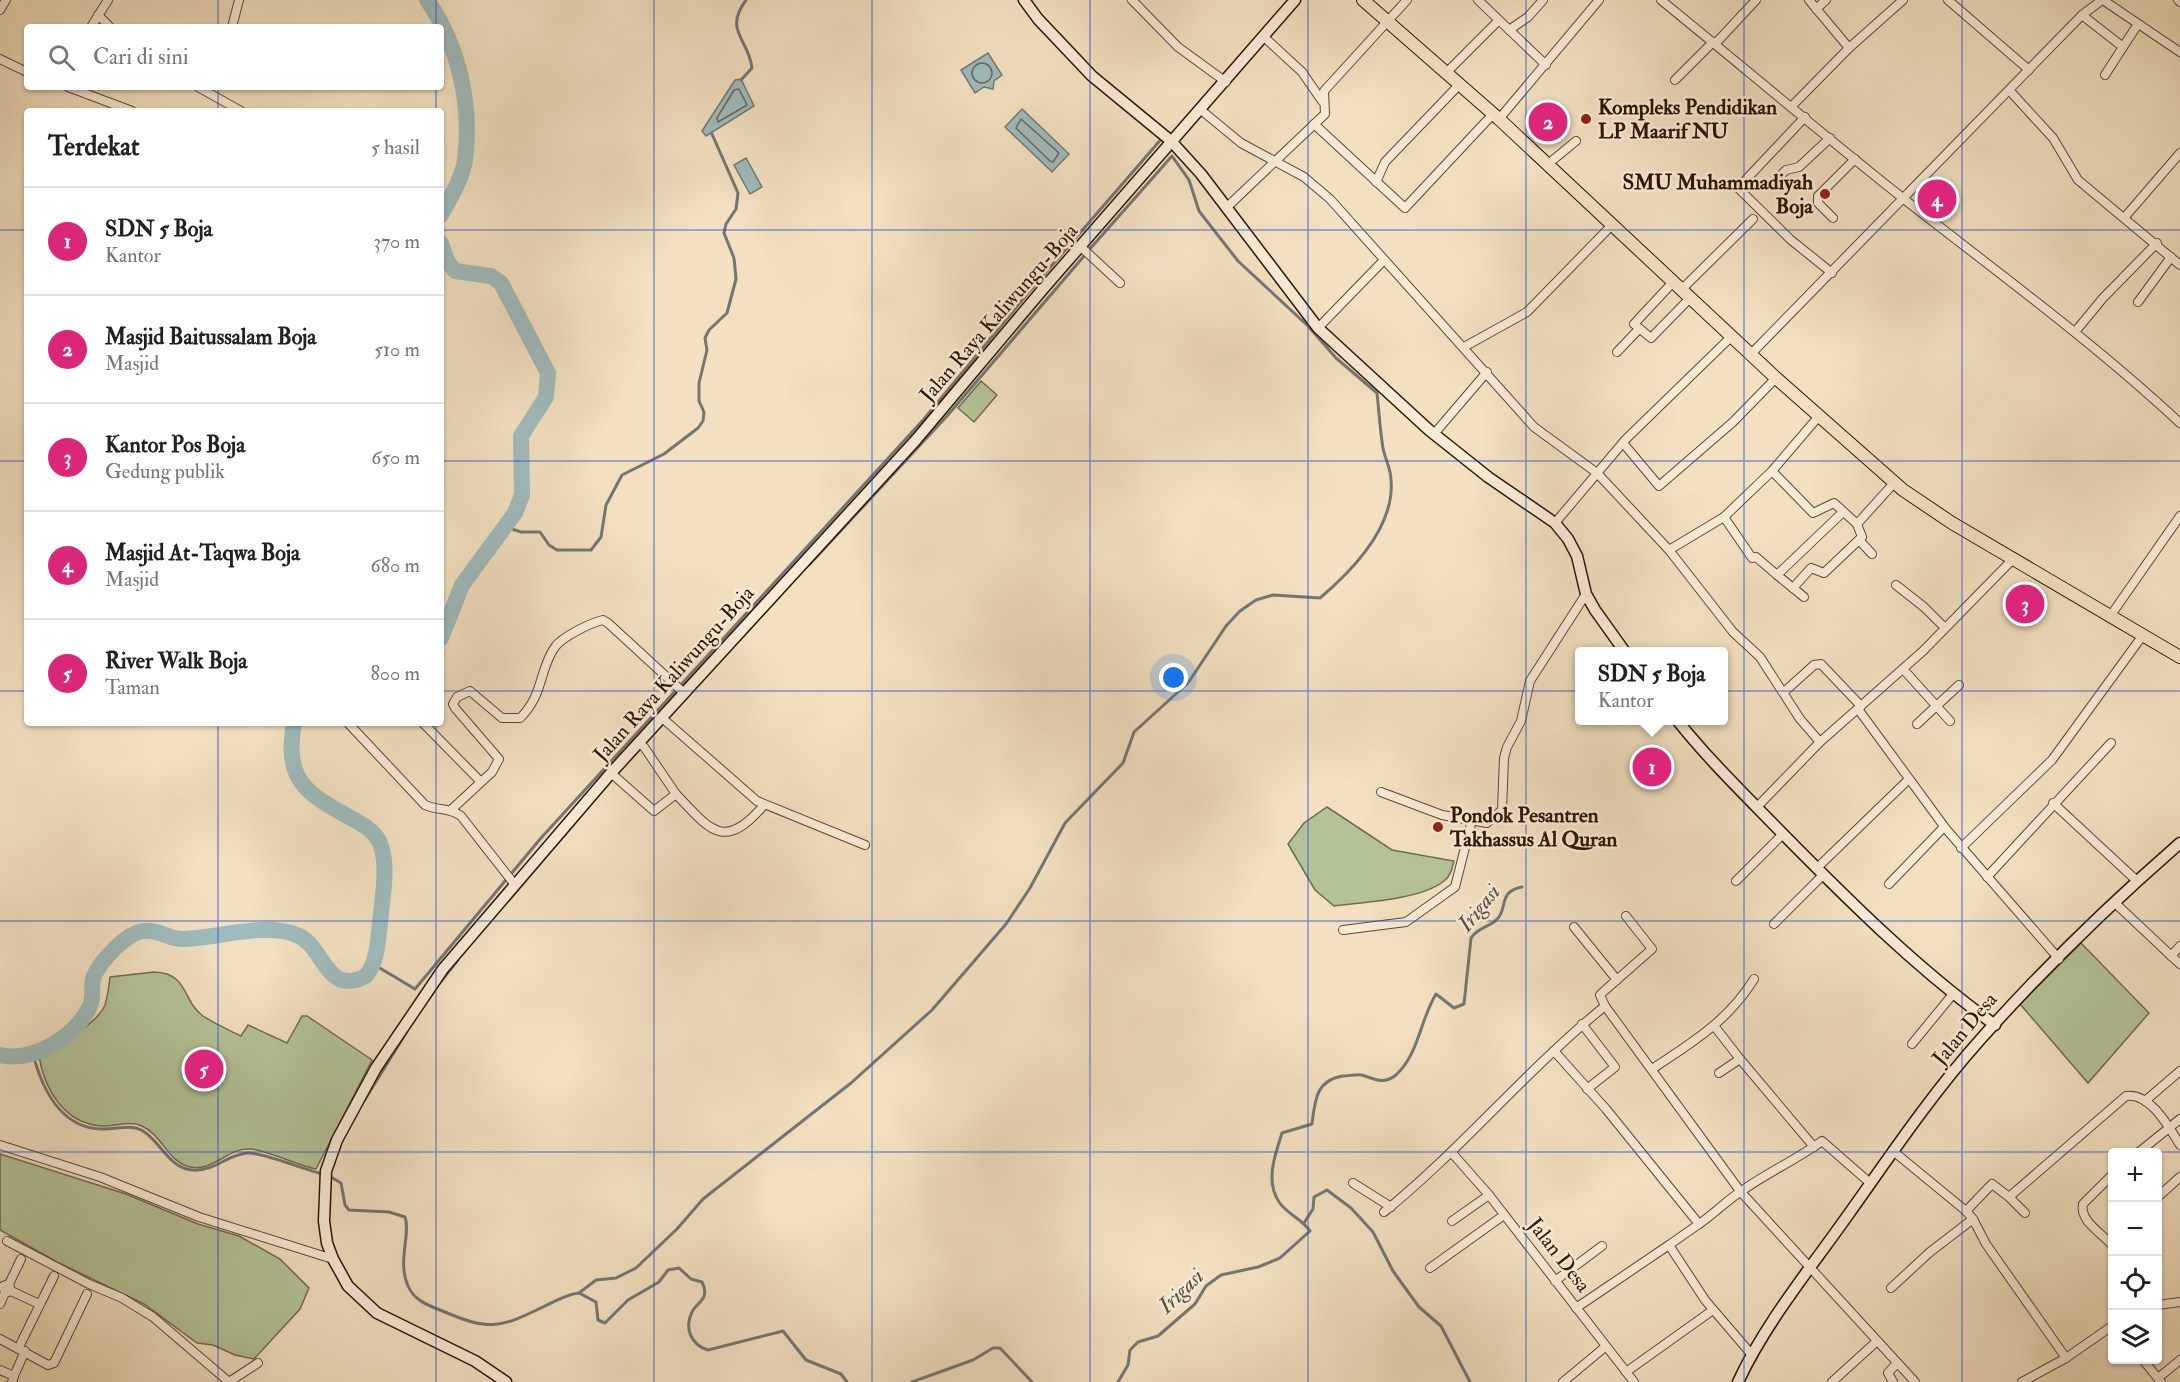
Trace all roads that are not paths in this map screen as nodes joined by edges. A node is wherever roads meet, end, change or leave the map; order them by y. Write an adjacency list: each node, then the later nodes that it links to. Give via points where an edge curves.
1 (108, 0): 19 (street)
2 (239, 0): 25 (street)
3 (1024, 0): 54 (street, via 1092,76)
4 (1132, 0): 40 (street, via 1178,47)
5 (1295, 0): 28 (street, Jalan Raya Kaliwungu-Boja)
6 (1407, 0): 21 (street)
7 (1478, 0): 22 (street)
8 (1544, 0): 27 (street)
9 (1599, 0): 34 (street)
10 (1661, 0): 29 (street)
11 (1756, 0): 29 (street)
12 (1809, 0): 18 (street)
13 (1826, 0): 18 (street)
14 (1903, 0): 31 (street)
15 (1948, 0): 35 (street)
16 (2102, 0): 20 (street); 26 (street)
17 (1370, 2): 21 (main road)
18 (1816, 9): 31 (street)
19 (98, 15): 23 (street); 24 (street)
20 (2082, 15): 30 (street); 35 (street)
21 (1386, 21): 37 (main road); 45 (street, via 1324,91)
22 (1498, 21): 27 (street); 37 (street)
23 (93, 24)
24 (107, 24)
25 (233, 24)
26 (2138, 24): 30 (street); 32 (street)
27 (1509, 30): 34 (street)
28 (1264, 37): 40 (street, Jalan Raya Kaliwungu-Boja); 45 (street, via 1302,72)
29 (1714, 43): 39 (street); 46 (street)
30 (2123, 47): 38 (street)
31 (1850, 48): 46 (street)
32 (2180, 52)
33 (0, 59): 36 (street)
34 (1546, 65): 50 (street)
35 (2030, 70): 44 (street)
36 (24, 71)
37 (1446, 73): 41 (main road)
38 (2105, 75)
39 (1675, 80)
40 (1226, 82): 49 (street, Jalan Raya Kaliwungu-Boja)
41 (1459, 85): 50 (main road); 61 (street, via 1386,161)
42 (75, 90): 47 (street)
43 (203, 90): 48 (street)
44 (2010, 91): 62 (street); 65 (street, via 2053,138 2078,180)
45 (1322, 101): 52 (street, via 1326,111)
46 (1792, 106): 51 (street)
47 (117, 108)
48 (236, 108)
49 (1200, 110): 54 (street, Jalan Raya Kaliwungu-Boja); 58 (street, via 1241,144)
50 (1496, 117): 59 (main road); 61 (street, via 1406,208)
51 (1805, 117): 53 (street); 73 (street, via 1738,188)
52 (1314, 124): 58 (street); 61 (street)
53 (1830, 138): 57 (street); 60 (street, via 1799,167 1786,170)
54 (1171, 141): 63 (street); 69 (street, Jalan Raya Kaliwungu-Boja)
55 (1576, 141): 59 (street)
56 (2180, 153): 65 (street)
57 (1854, 159): 62 (street); 64 (street, via 1818,198)
58 (1275, 162): 63 (street); 71 (street, via 1317,187)
59 (1548, 165): 67 (main road)
60 (1777, 179)
61 (1376, 182)
62 (1904, 199): 73 (street); 79 (street)
63 (1226, 208): 77 (street)
64 (1833, 218)
65 (2124, 218): 68 (street)
66 (1753, 219): 75 (street)
67 (1613, 224): 75 (main road); 81 (street, via 1527,312)
68 (2157, 243): 70 (street); 79 (street)
69 (1081, 247): 74 (street); 114 (street, Jalan Raya Kaliwungu-Boja, via 915,441)
70 (2171, 257): 72 (street); 76 (street)
71 (1384, 260): 77 (street); 81 (street)
72 (2180, 265)
73 (1832, 273): 83 (street)
74 (1120, 283)
75 (1682, 289): 78 (street, via 1634,322); 78 (street, via 1651,338); 80 (main road)
76 (2138, 302)
77 (1318, 328): 88 (street)
78 (1639, 329): 82 (street)
79 (2075, 332): 87 (street)
80 (1732, 336): 83 (main road); 89 (street)
81 (1464, 346): 84 (street)
82 (1617, 352)
83 (1751, 354): 85 (main road)
84 (1487, 372): 88 (street); 91 (street, via 1534,427)
85 (1776, 378): 86 (main road); 89 (street, via 1733,422 1659,486)
86 (1819, 416): 90 (street); 92 (main road)
87 (2180, 423)
88 (1434, 434): 96 (street)
89 (1623, 442): 91 (street)
90 (1772, 471): 93 (street, via 1813,513 1833,503); 95 (street)
91 (1597, 473): 96 (street); 99 (street)
92 (1894, 483): 97 (street); 101 (main road)
93 (1843, 512): 97 (street); 102 (street)
94 (2180, 516): 107 (street)
95 (1724, 517): 99 (street); 102 (street, via 1752,558 1756,557)
96 (1555, 523): 105 (street, via 1577,556)
97 (1857, 524): 98 (street)
98 (1860, 541): 100 (street); 104 (street, via 1824,573 1811,568)
99 (1669, 550): 115 (street, via 1733,632 1760,657)
100 (1872, 554)
101 (2013, 559): 107 (main road); 108 (street)
102 (1777, 575): 104 (street)
103 (1896, 585): 108 (street)
104 (1793, 588): 106 (street)
105 (1586, 594): 110 (street); 136 (street, via 1530,681 1521,721 1504,758 1502,810 1487,823)
106 (1804, 597)
107 (2111, 615): 109 (main road)
108 (1945, 628): 112 (street)
109 (2143, 635): 111 (main road); 141 (street, via 2052,760)
110 (1622, 647)
111 (2180, 657)
112 (1903, 669): 116 (street); 117 (street)
113 (1959, 685): 116 (street)
114 (679, 689): 118 (street, Jalan Raya Kaliwungu-Boja); 129 (street, via 608,623 589,624 554,648 538,695 520,718 502,718 470,691 457,697 455,708 499,759)
115 (1784, 692): 117 (street, via 1814,665 1821,664); 124 (street)
116 (1937, 706): 119 (street); 120 (street)
117 (1859, 707): 124 (street); 128 (street)
118 (664, 720): 126 (street, Jalan Raya Kaliwungu-Boja); 133 (street)
119 (1950, 721)
120 (1917, 724)
121 (1682, 725): 134 (street)
122 (351, 726): 135 (street, via 425,805 435,810)
123 (426, 726): 129 (street)
124 (1820, 742): 134 (street)
125 (2110, 743): 132 (street)
126 (641, 744): 127 (street, Jalan Raya Kaliwungu-Boja); 131 (street)
127 (613, 775): 131 (street, via 654,811); 146 (street, Jalan Raya Kaliwungu-Boja)
128 (1909, 779): 137 (street); 142 (street)
129 (481, 782): 135 (street)
130 (1381, 792): 136 (street, via 1442,815)
131 (676, 794): 133 (street, via 711,829 727,832 737,830)
132 (2053, 803): 143 (street); 145 (street)
133 (764, 805): 140 (street)
134 (1757, 807): 138 (street)
135 (452, 809): 146 (street, via 470,825)
136 (1472, 820): 152 (street, via 1455,887 1406,922)
137 (1944, 827): 141 (street); 147 (street)
138 (1783, 834): 142 (street); 144 (street)
139 (2180, 843): 145 (street, Jalan Desa)
140 (865, 845)
141 (1961, 848): 143 (street)
142 (1820, 872): 150 (street); 159 (street)
143 (1987, 877): 155 (street)
144 (1736, 881)
145 (2137, 881): 148 (street, Jalan Desa)
146 (513, 882): 201 (street, Jalan Raya Kaliwungu-Boja, via 410,1016 337,1140 325,1175 324,1221)
147 (1889, 884)
148 (2115, 903): 154 (street); 155 (street, Jalan Desa)
149 (1626, 916): 158 (street, via 1652,950)
150 (1774, 924)
151 (1574, 927): 158 (street)
152 (1343, 930)
153 (2180, 946): 154 (street)
154 (2172, 956): 156 (street)
155 (2059, 959): 162 (street, Jalan Desa, via 2029,984)
156 (2180, 964)
157 (1754, 979): 163 (street)
158 (1617, 980): 160 (street, via 1600,995)
159 (1953, 994): 162 (street); 164 (street)
160 (1605, 1006): 161 (street); 167 (street)
161 (1582, 1024): 165 (street); 170 (street, via 1615,1067)
162 (1995, 1025): 178 (street, Jalan Desa)
163 (1715, 1027): 166 (street); 167 (street)
164 (1912, 1044)
165 (1554, 1051): 170 (street); 179 (street)
166 (1740, 1059): 169 (street); 176 (street)
167 (1652, 1069): 184 (street)
168 (2180, 1071): 171 (street)
169 (1719, 1073)
170 (1587, 1089): 195 (street)
171 (2145, 1101): 173 (street); 187 (street, via 2126,1096)
172 (2180, 1119): 173 (street)
173 (2170, 1128): 175 (street); 177 (street)
174 (0, 1145): 201 (street)
175 (2180, 1145)
176 (1814, 1148): 183 (street, via 1825,1141); 184 (street)
177 (2144, 1148)
178 (1893, 1151): 183 (street, Jalan Desa); 189 (street)
179 (1452, 1153): 186 (street, Jalan Desa); 188 (street)
180 (2180, 1177): 185 (street)
181 (2108, 1179): 197 (street, via 2082,1208 2086,1219)
182 (1353, 1183): 188 (street)
183 (1870, 1183): 202 (street, Jalan Desa)
184 (1740, 1191): 195 (street); 202 (street)
185 (2162, 1193)
186 (1489, 1195): 192 (street, Jalan Desa); 194 (street)
187 (2009, 1197): 189 (street, via 1993,1184); 191 (street)
188 (1391, 1206): 190 (street)
189 (1966, 1210): 193 (street)
190 (1384, 1212)
191 (2025, 1213)
192 (1504, 1215): 203 (street); 205 (street, Jalan Desa)
193 (1973, 1219): 207 (street); 221 (street, via 1986,1244)
194 (1452, 1221)
195 (1699, 1224): 198 (street)
196 (7, 1241): 231 (street, via 153,1317)
197 (2108, 1241)
198 (1670, 1245): 213 (street); 214 (street)
199 (1602, 1246): 205 (street)
200 (21, 1259): 206 (street)
201 (333, 1259): 232 (street, Jalan Raya Kaliwungu-Boja, via 340,1275 377,1313 475,1361)
202 (1811, 1266): 217 (street); 220 (street, Jalan Desa)
203 (1430, 1268)
204 (54, 1276): 211 (street)
205 (1555, 1281): 213 (street, Jalan Desa)
206 (6, 1288): 210 (street); 211 (street)
207 (1892, 1288)
208 (87, 1294): 219 (street, via 54,1363 48,1365)
209 (2180, 1302): 212 (street)
210 (0, 1304)
211 (39, 1304): 219 (street)
212 (2162, 1304)
213 (1576, 1308): 218 (street, Jalan Desa)
214 (1713, 1310): 220 (street); 227 (street)
215 (2108, 1329): 221 (street)
216 (0, 1340): 219 (street)
217 (1876, 1342): 224 (street); 236 (street)
218 (1605, 1347): 227 (street, Jalan Desa); 233 (street)
219 (22, 1349): 228 (street)
220 (1752, 1354): 235 (street, Jalan Desa)
221 (2066, 1358): 238 (street)
222 (2180, 1360): 230 (street)
223 (258, 1363): 231 (street)
224 (1897, 1363): 229 (street); 237 (street, via 1888,1373)
225 (2147, 1364): 230 (street)
226 (0, 1370): 228 (street)
227 (1626, 1372): 234 (street, Jalan Desa)
228 (13, 1379)
229 (1910, 1380)
230 (2160, 1380)
231 (229, 1382)
232 (506, 1382)
233 (1563, 1382)
234 (1634, 1382)
235 (1738, 1382)
236 (1832, 1382)
237 (1893, 1382)
238 (2022, 1382)

